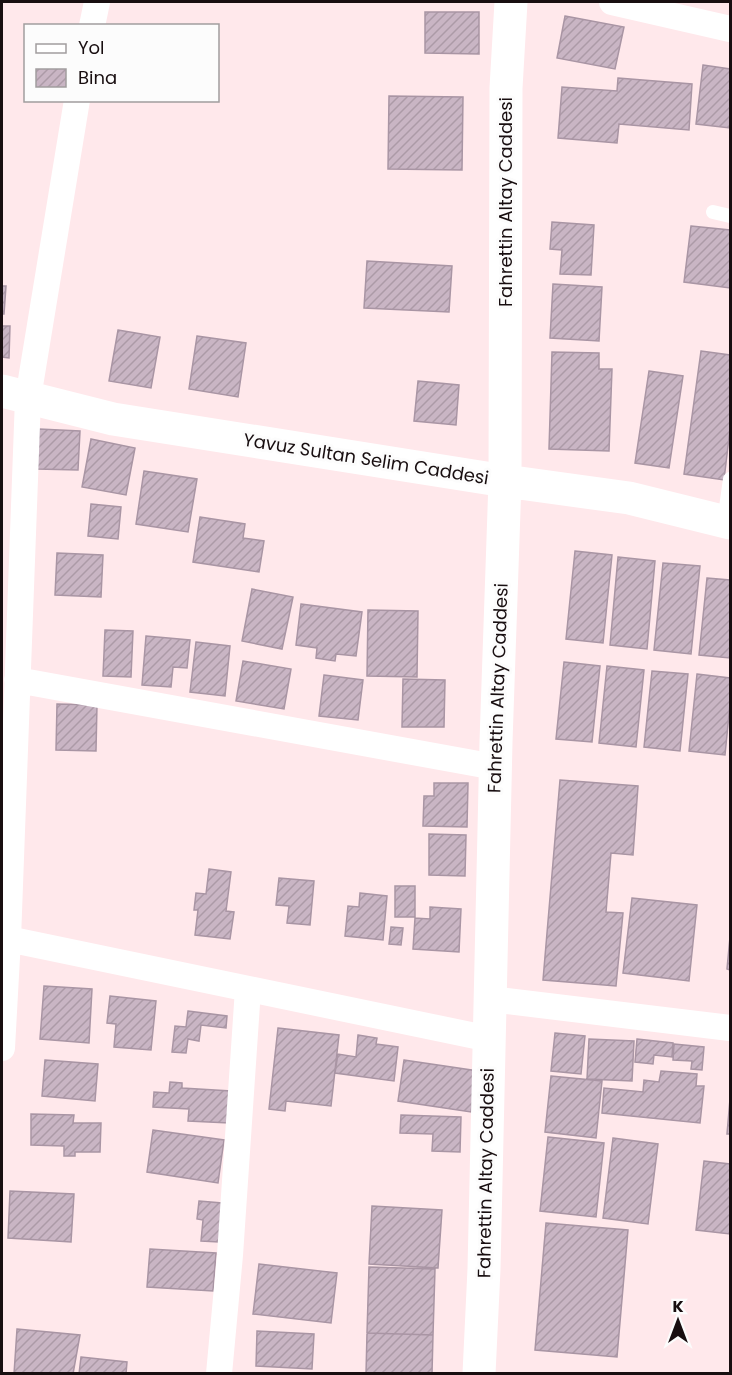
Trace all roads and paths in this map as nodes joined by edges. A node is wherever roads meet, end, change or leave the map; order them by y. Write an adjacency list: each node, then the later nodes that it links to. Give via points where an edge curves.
1 (97, 2): 4 (street)
2 (511, 2): 11 (street, Fahrettin Altay Caddesi, via 506,88)
3 (612, 2): 5 (street)
4 (92, 24)
5 (730, 29)
6 (77, 102): 9 (street)
7 (713, 212): 8 (lane)
8 (730, 216)
9 (15, 395): 11 (street, Yavuz Sultan Selim Caddesi, via 113,419); 13 (street)
10 (730, 479): 12 (lane)
11 (505, 481): 12 (street, Yavuz Sultan Selim Caddesi, via 629,498); 14 (street, Fahrettin Altay Caddesi)
12 (727, 522)
13 (17, 680): 14 (street); 15 (street)
14 (495, 767): 17 (street, Fahrettin Altay Caddesi)
15 (4, 938): 16 (street); 20 (street)
16 (248, 989): 19 (street); 21 (street)
17 (490, 999): 18 (street); 19 (street, Fahrettin Altay Caddesi)
18 (730, 1028)
19 (490, 1039): 22 (street, Fahrettin Altay Caddesi)
20 (2, 1048)
21 (219, 1374)
22 (479, 1374)

